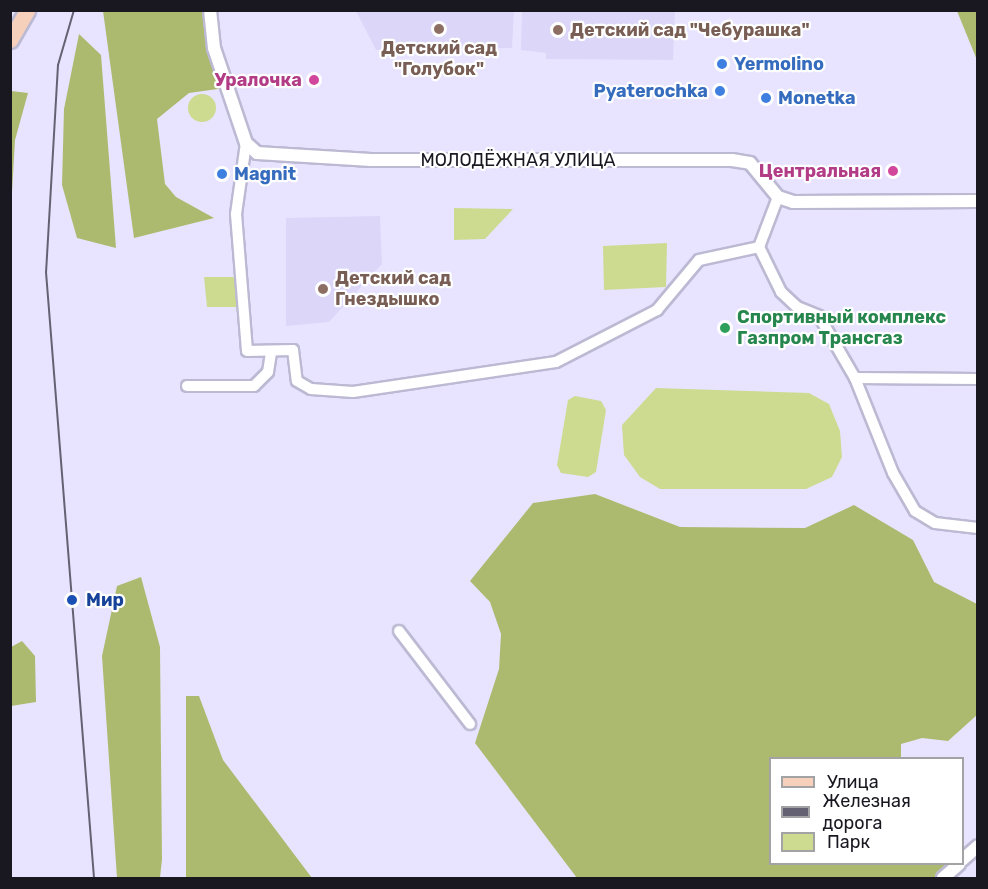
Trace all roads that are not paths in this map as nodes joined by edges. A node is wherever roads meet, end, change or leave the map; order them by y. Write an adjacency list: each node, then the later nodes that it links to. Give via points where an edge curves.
1 (27, 10): 3 (main road)
2 (210, 10): 4 (street, via 214,48)
3 (10, 40)
4 (246, 142): 5 (street, МОЛОДЁЖНАЯ УЛИЦА, via 257,153 291,158 732,160 762,171); 8 (street, via 236,214 247,351)
5 (778, 197): 6 (street, via 793,202); 7 (street)
6 (978, 201)
7 (759, 247): 8 (street, via 699,260 657,310 556,362 353,392 311,389 297,381 293,350); 9 (street, via 782,292 797,307 819,316)
8 (271, 353): 11 (street, via 268,372 254,386)
9 (855, 378): 10 (street); 12 (street, via 892,473 915,511 935,522)
10 (978, 379)
11 (187, 386)
12 (978, 528)
13 (399, 632): 14 (street)
14 (470, 723)
15 (978, 846): 16 (street)
16 (964, 859)
17 (957, 865): 18 (street)
18 (943, 879)

